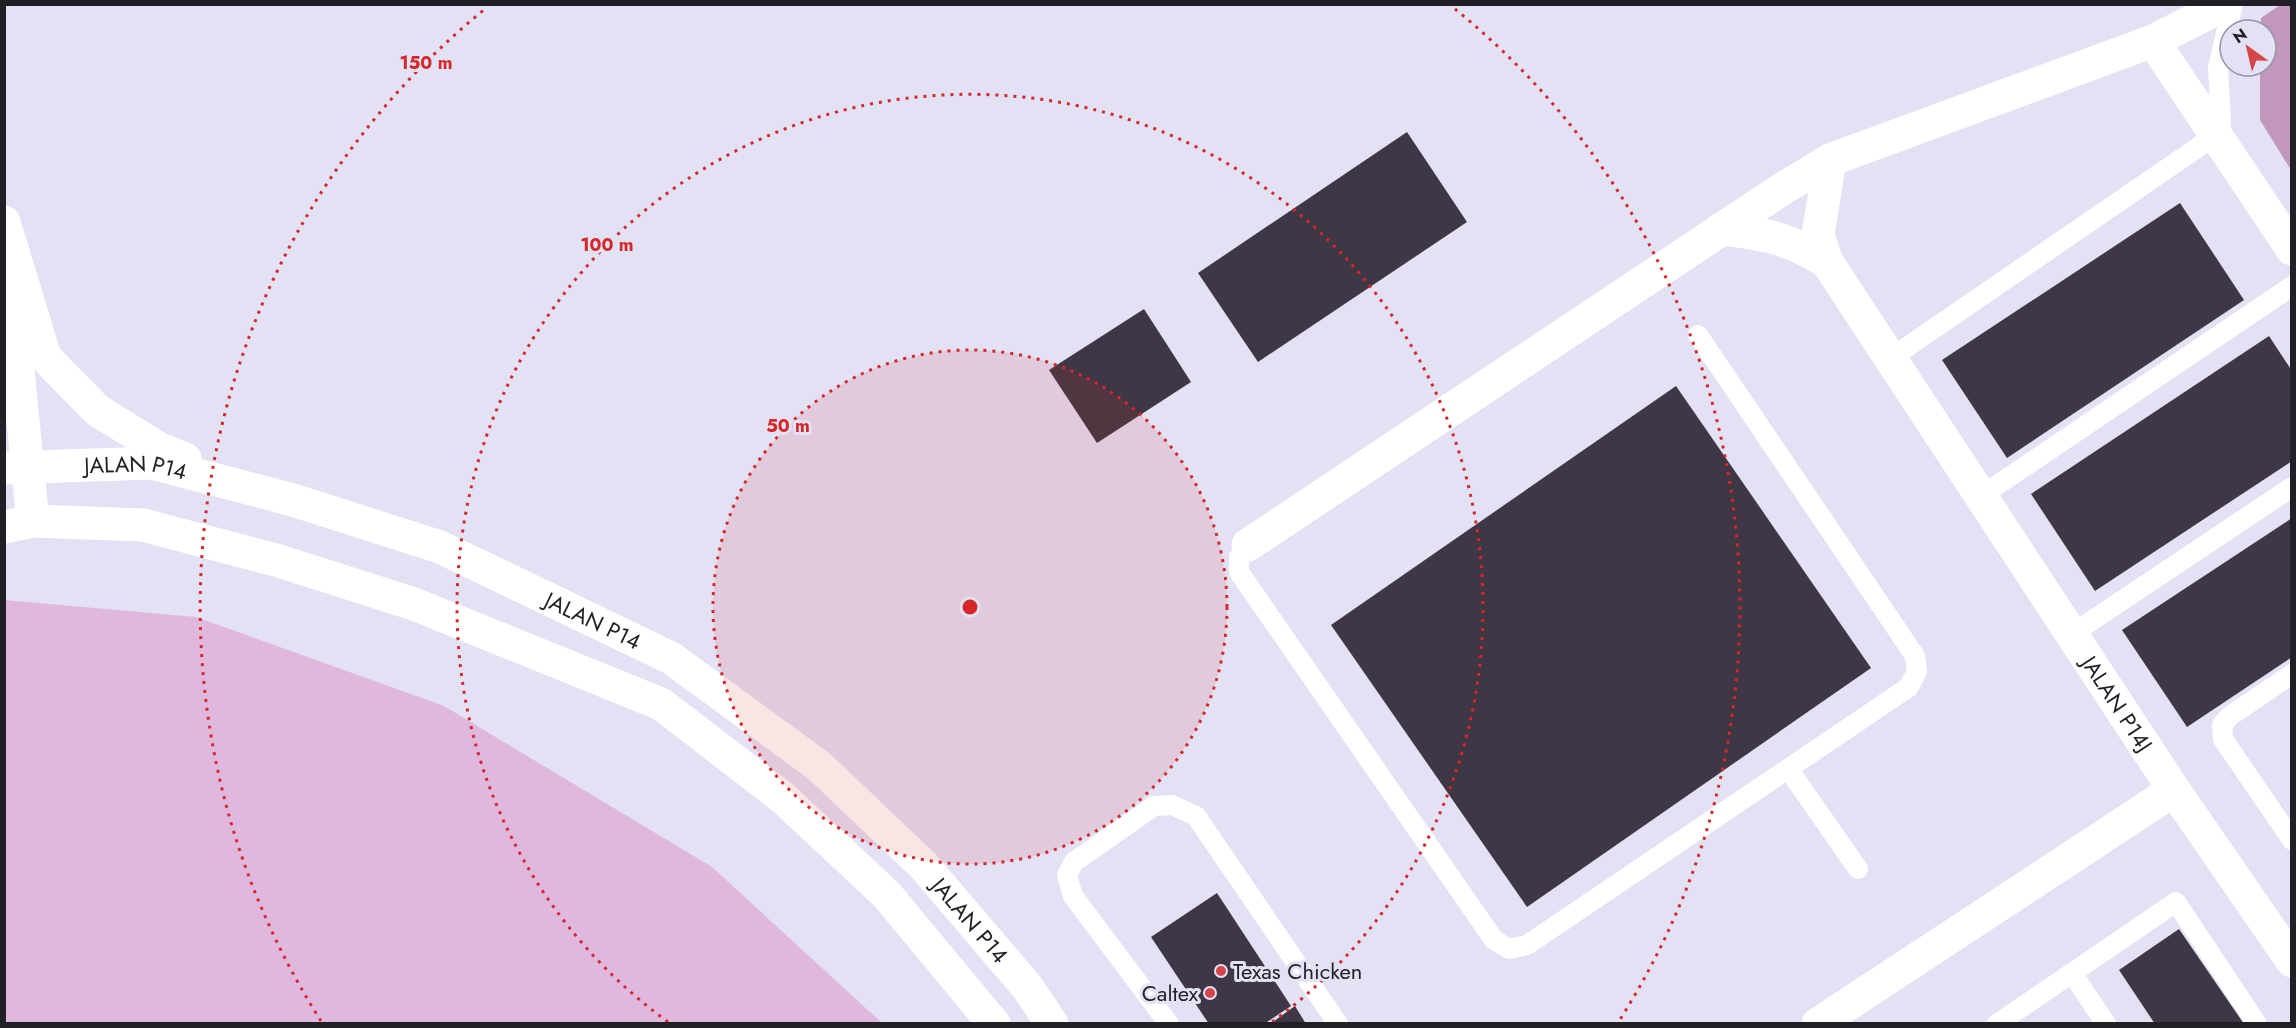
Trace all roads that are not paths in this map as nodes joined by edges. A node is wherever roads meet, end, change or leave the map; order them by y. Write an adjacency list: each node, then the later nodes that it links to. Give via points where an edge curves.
1 (2226, 4): 3 (main road)
2 (2233, 4): 4 (lane, via 2217,67 2221,123)
3 (2153, 41): 4 (main road); 5 (main road)
4 (2216, 135): 9 (main road); 13 (lane)
5 (1830, 160): 7 (main road); 10 (main road, JALAN P14J, via 1818,234)
6 (4, 222): 17 (main road, via 45,357 97,410 158,448)
7 (1721, 229): 10 (main road, JALAN P14J, via 1766,234 1796,243); 19 (main road)
8 (4, 232): 14 (main road)
9 (2292, 249)
10 (1827, 262): 13 (main road, JALAN P14J)
11 (2292, 286): 16 (lane)
12 (1698, 335): 22 (lane, via 1915,656 1917,671 1909,687)
13 (1891, 358): 16 (main road, JALAN P14J)
14 (15, 468): 17 (main road, JALAN P14, via 152,463); 18 (main road)
15 (2292, 487): 20 (lane)
16 (1981, 496): 20 (main road, JALAN P14J)
17 (293, 500): 29 (main road, JALAN P14, via 440,547 671,658 819,766 915,856 1028,988)
18 (19, 524): 28 (main road, via 142,525 279,561 414,604 662,704 782,797 887,896)
19 (1248, 545): 22 (lane, via 1239,557 1239,572 1494,940 1509,949 1527,945)
20 (2072, 634): 23 (main road, JALAN P14J)
21 (2292, 674): 24 (lane, via 2229,716 2222,725 2223,739)
22 (1789, 770): 25 (lane)
23 (2174, 790): 26 (main road, JALAN P14J); 32 (main road)
24 (2292, 840)
25 (1858, 869)
26 (2292, 961)
27 (2072, 972): 33 (lane); 34 (lane); 35 (lane, via 2176,902)
28 (994, 1023)
29 (1052, 1023)
30 (1169, 1023): 31 (lane, via 1073,896 1067,875 1074,862 1154,806 1172,805 1196,816)
31 (1338, 1023)
32 (1818, 1023)
33 (1997, 1023)
34 (2106, 1023)
35 (2257, 1023)

